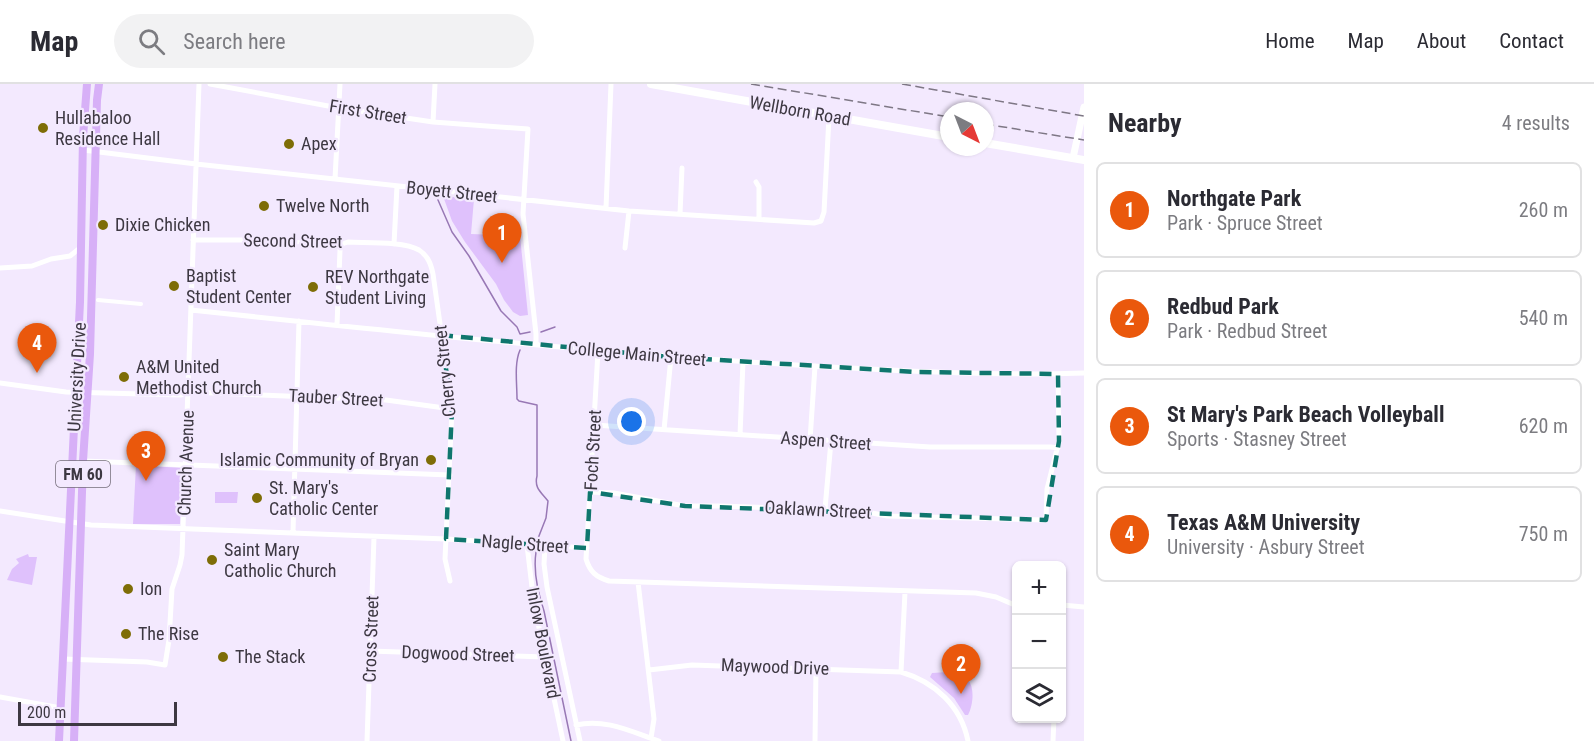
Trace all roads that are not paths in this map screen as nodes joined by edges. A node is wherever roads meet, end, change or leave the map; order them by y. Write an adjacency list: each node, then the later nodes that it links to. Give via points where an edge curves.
1 (87, 84): 15 (main road, University Drive / FM 60)
2 (99, 84): 16 (main road, University Drive / FM 60)
3 (199, 84): 19 (street, Church Avenue)
4 (210, 84): 10 (street, First Street)
5 (340, 84): 10 (street)
6 (435, 84): 12 (street)
7 (611, 84): 25 (street)
8 (651, 84): 11 (main road, Wellborn Road)
9 (1084, 106): 17 (street)
10 (339, 108): 12 (street, First Street); 21 (street)
11 (829, 117): 13 (main road, Wellborn Road); 28 (street, Boyett Street, via 821,221)
12 (433, 122): 24 (street, First Street, via 528,129)
13 (940, 136)
14 (994, 145): 17 (main road)
15 (83, 150): 16 (street, Boyett Street); 33 (main road, University Drive / FM 60)
16 (95, 152): 19 (street, Boyett Street); 51 (main road, University Drive / FM 60)
17 (1073, 158): 18 (main road)
18 (1084, 160)
19 (196, 164): 21 (street, Boyett Street); 29 (street, Church Avenue)
20 (682, 168): 27 (street)
21 (335, 179): 23 (street, Boyett Street)
22 (756, 182): 28 (street)
23 (397, 186): 24 (street, Boyett Street); 32 (street)
24 (524, 199): 25 (street, Boyett Street); 42 (street)
25 (606, 208): 26 (street, Boyett Street)
26 (629, 211): 27 (street, Boyett Street); 34 (street)
27 (680, 214): 28 (street, Boyett Street)
28 (759, 219)
29 (193, 240): 30 (street, Second Street); 38 (street, Church Avenue)
30 (248, 240): 31 (street, Second Street)
31 (342, 244): 32 (street, Second Street); 40 (street)
32 (394, 244): 41 (street, Cherry Street, via 412,247 429,260)
33 (82, 247): 35 (street, via 70,256 32,266); 50 (main road, University Drive / FM 60)
34 (625, 248)
35 (0, 268)
36 (98, 300): 37 (street)
37 (141, 304)
38 (191, 310): 39 (street, College Main Street); 52 (street, Church Avenue)
39 (299, 321): 40 (street, College Main Street); 53 (street)
40 (337, 325): 41 (street, College Main Street)
41 (441, 335): 42 (street, College Main Street); 54 (street, Cherry Street)
42 (536, 344): 43 (street, College Main Street)
43 (598, 351): 44 (street, College Main Street); 55 (street, Foch Street)
44 (671, 357): 45 (street, College Main Street); 56 (street)
45 (743, 362): 46 (street, College Main Street); 57 (street)
46 (814, 366): 48 (street, College Main Street); 58 (street)
47 (1084, 373): 48 (street, College Main Street)
48 (1058, 374): 60 (street)
49 (0, 383): 50 (street, Tauber Street)
50 (76, 392): 51 (street, Tauber Street); 68 (main road, University Drive / FM 60)
51 (87, 392): 52 (street, Tauber Street); 61 (main road, University Drive / FM 60)
52 (188, 392): 53 (street, Tauber Street); 62 (street, Church Avenue)
53 (297, 396): 54 (street, Tauber Street, via 386,400); 63 (street)
54 (452, 409): 64 (street, Cherry Street)
55 (594, 425): 56 (street, Aspen Street); 65 (street, Foch Street)
56 (664, 430): 57 (street, Aspen Street)
57 (740, 435): 58 (street, Aspen Street)
58 (810, 440): 59 (street, Aspen Street)
59 (831, 441): 60 (street, Aspen Street); 66 (street)
60 (1058, 448): 66 (street, Oaklawn Street, via 1047,489 1046,520 897,516)
61 (83, 461): 62 (street); 69 (main road, University Drive / FM 60)
62 (186, 465): 63 (street); 70 (street, Church Avenue)
63 (295, 468): 64 (street); 71 (street)
64 (450, 475): 73 (street, Cherry Street)
65 (590, 492): 66 (street, Oaklawn Street, via 685,506); 76 (street, Foch Street)
66 (825, 509)
67 (0, 511): 68 (street, Nagle Street)
68 (70, 521): 69 (street, Nagle Street); 85 (main road, University Drive / FM 60)
69 (82, 523): 70 (street, Nagle Street); 86 (main road, University Drive / FM 60)
70 (183, 529): 71 (street, Nagle Street); 86 (street, Church Avenue, via 182,561 172,589 165,665)
71 (293, 532): 72 (street, Nagle Street)
72 (374, 537): 73 (street, Nagle Street); 83 (street, Cross Street)
73 (446, 539): 74 (street, Nagle Street); 77 (street, Cherry Street, via 444,559)
74 (527, 545): 75 (street, Nagle Street); 84 (street, Inlow Boulevard)
75 (545, 546): 76 (street, Nagle Street); 93 (street, Inlow Boulevard, via 547,588)
76 (587, 548): 78 (street, Nagle Street, via 586,558 595,575 609,581)
77 (450, 581)
78 (638, 582): 79 (street, Nagle Street); 88 (street)
79 (905, 592): 80 (street, Nagle Street, via 983,594); 89 (street)
80 (1012, 604)
81 (1066, 605): 82 (street)
82 (1084, 607)
83 (370, 651): 84 (street, Dogwood Street); 97 (street, Cross Street)
84 (545, 657): 98 (street, Inlow Boulevard)
85 (63, 659): 86 (street, Church Avenue); 91 (main road, University Drive / FM 60)
86 (77, 659): 96 (main road, University Drive / FM 60)
87 (816, 668): 88 (street, Maywood Drive, via 692,665); 89 (street, Maywood Drive); 101 (street)
88 (649, 670): 94 (street, via 654,719)
89 (901, 672): 102 (street, via 923,680 942,694 963,723)
90 (0, 697): 91 (street)
91 (61, 708): 95 (main road, University Drive / FM 60)
92 (1054, 723): 103 (street)
93 (576, 725): 94 (street, via 608,724); 99 (street, Inlow Boulevard)
94 (651, 738): 100 (street)
95 (59, 741)
96 (74, 741)
97 (368, 741)
98 (563, 741)
99 (580, 741)
100 (659, 741)
101 (815, 741)
102 (968, 741)
103 (1053, 741)

